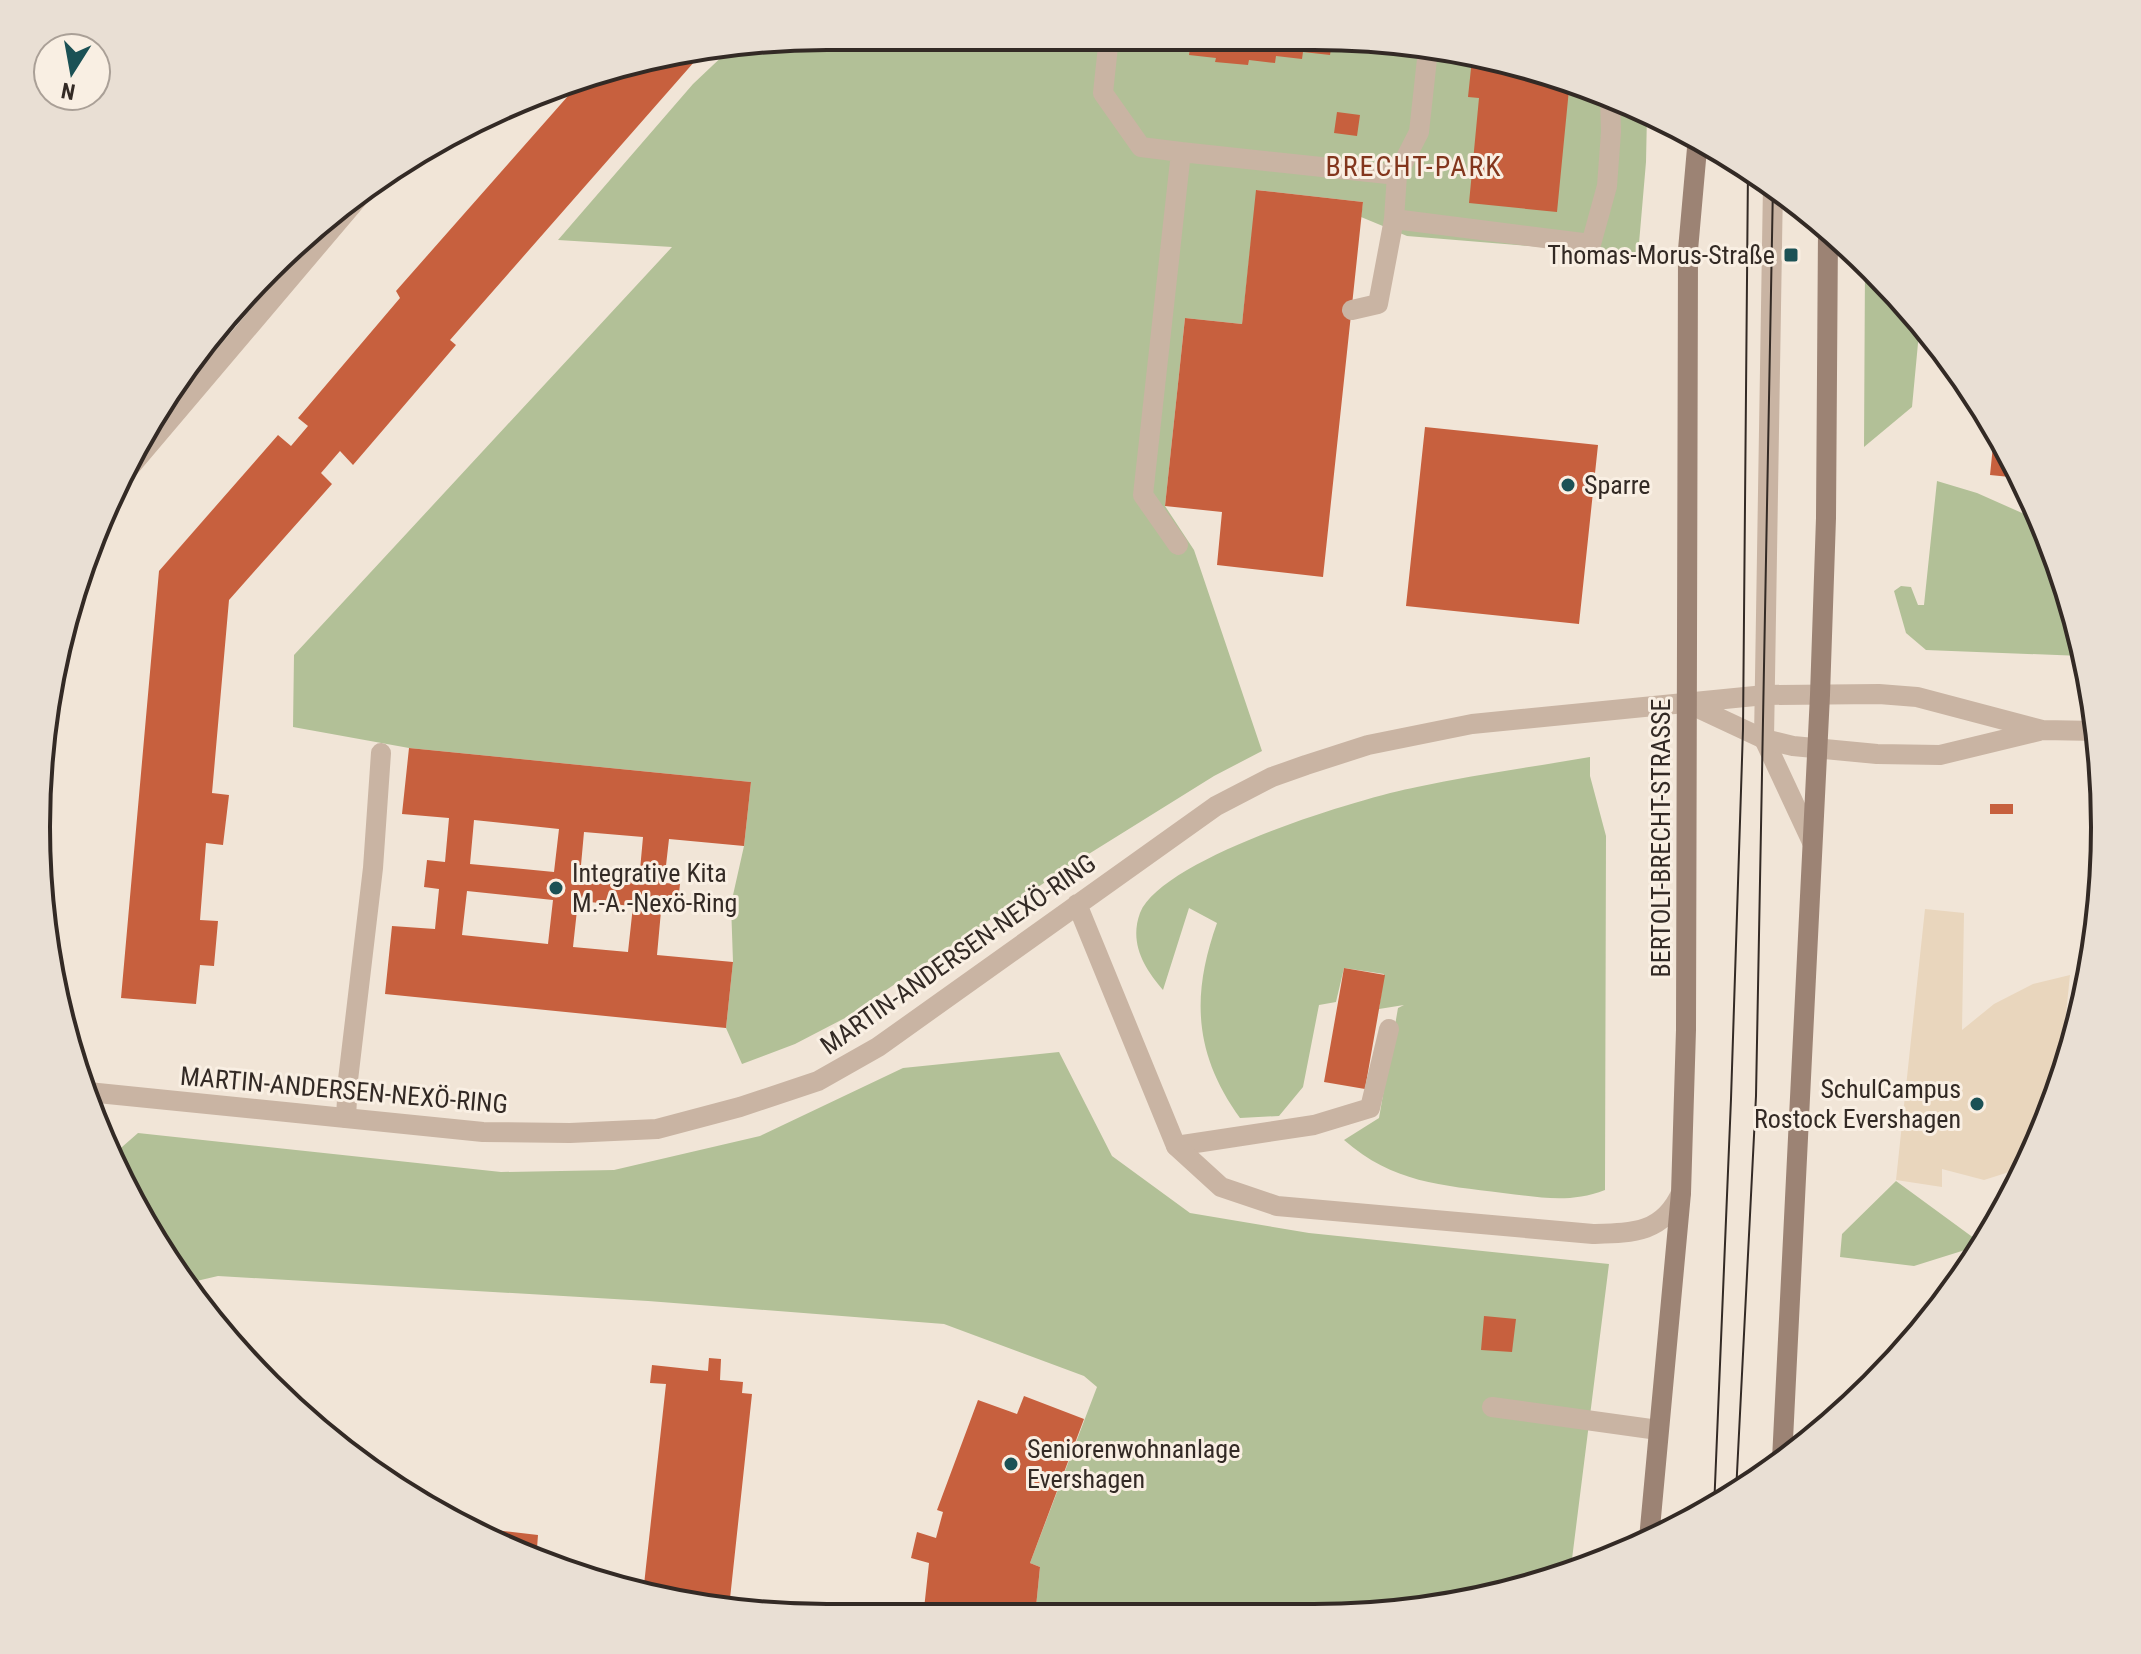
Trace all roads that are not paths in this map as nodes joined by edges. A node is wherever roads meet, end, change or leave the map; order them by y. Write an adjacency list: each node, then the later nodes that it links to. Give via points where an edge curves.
1 (1108, 50): 5 (street, via 1103,93 1141,147)
2 (1427, 59): 6 (street, via 1419,132)
3 (1610, 109): 8 (street, via 1607,186 1591,244)
4 (1697, 151): 16 (main road, BERTOLT-BRECHT-STRASSE, via 1688,250)
5 (1181, 152): 6 (street); 13 (street, via 1143,495)
6 (1397, 175): 8 (street)
7 (1773, 201): 14 (street)
8 (1394, 219): 11 (street, via 1378,304)
9 (331, 230): 12 (street)
10 (1828, 245): 15 (main road)
11 (1352, 310)
12 (153, 440)
13 (1178, 545)
14 (1765, 695): 15 (street); 16 (street); 19 (street)
15 (1820, 695): 17 (street, via 1917,697); 20 (main road)
16 (1687, 703): 19 (street); 23 (street, MARTIN-ANDERSEN-NEXÖ-RING, via 1472,724 1368,745 1306,765 1216,806); 28 (main road, BERTOLT-BRECHT-STRASSE)
17 (2042, 730): 18 (street); 20 (street, via 1940,755)
18 (2084, 731)
19 (1764, 739): 20 (street); 22 (street)
20 (1817, 748): 22 (main road)
21 (381, 753): 26 (street)
22 (1812, 842): 31 (main road)
23 (1077, 904): 26 (street, MARTIN-ANDERSEN-NEXÖ-RING, via 878,1047 818,1081 740,1107 657,1129 570,1133 483,1132); 27 (street)
24 (1389, 1029): 27 (street, via 1370,1108 1314,1125)
25 (97, 1093): 26 (street, MARTIN-ANDERSEN-NEXÖ-RING)
26 (346, 1118)
27 (1176, 1146): 28 (street, via 1221,1187 1277,1206 1593,1234 1647,1228 1674,1209)
28 (1681, 1193): 30 (main road, BERTOLT-BRECHT-STRASSE)
29 (1492, 1407): 30 (street)
30 (1658, 1430): 32 (main road, BERTOLT-BRECHT-STRASSE)
31 (1783, 1446)
32 (1650, 1528)

